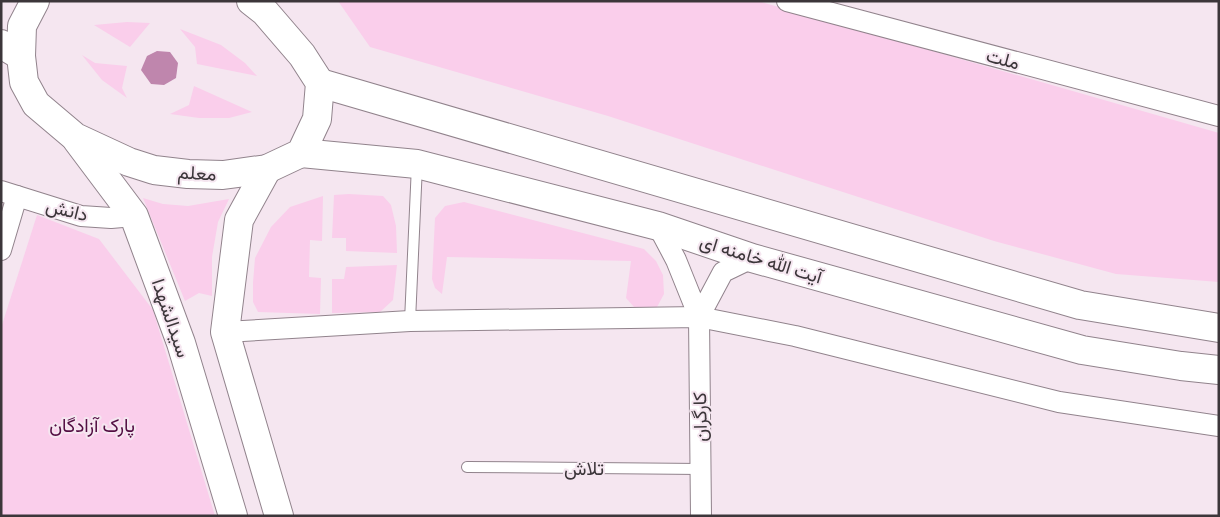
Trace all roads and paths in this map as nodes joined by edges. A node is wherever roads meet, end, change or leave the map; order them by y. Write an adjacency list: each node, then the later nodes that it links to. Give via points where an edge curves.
1 (35, 1): 4 (main road, معلم)
2 (251, 1): 5 (main road, via 265,12 302,55)
3 (787, 1): 6 (street, ملت)
4 (11, 50): 7 (main road, معلم, via 36,104)
5 (320, 83): 8 (main road, via 317,119); 18 (main road, via 1080,306)
6 (1219, 116)
7 (74, 137): 10 (main road, معلم, via 154,170 223,175); 12 (main road, سیدالشهدا)
8 (301, 153): 9 (main road, آیت الله خامنه ای); 10 (main road, معلم)
9 (417, 164): 13 (main road, آیت الله خامنه ای); 17 (lane)
10 (267, 169): 19 (main road, via 239,220)
11 (9, 193): 12 (street, دانش, via 81,216); 14 (street)
12 (134, 216): 24 (main road, سیدالشهدا, via 181,343)
13 (658, 226): 15 (main road, آیت الله خامنه ای); 16 (street)
14 (1, 250)
15 (752, 258): 16 (street, via 723,272); 20 (main road, آیت الله خامنه ای, via 1082,350)
16 (699, 317): 17 (street); 21 (street, via 795,336 1059,402); 23 (street, کارگران)
17 (410, 321): 19 (street)
18 (1219, 328)
19 (225, 332): 25 (main road)
20 (1219, 370)
21 (1219, 426)
22 (467, 467): 23 (lane, تلاش)
23 (701, 469): 26 (street, کارگران)
24 (234, 516)
25 (279, 516)
26 (702, 516)

